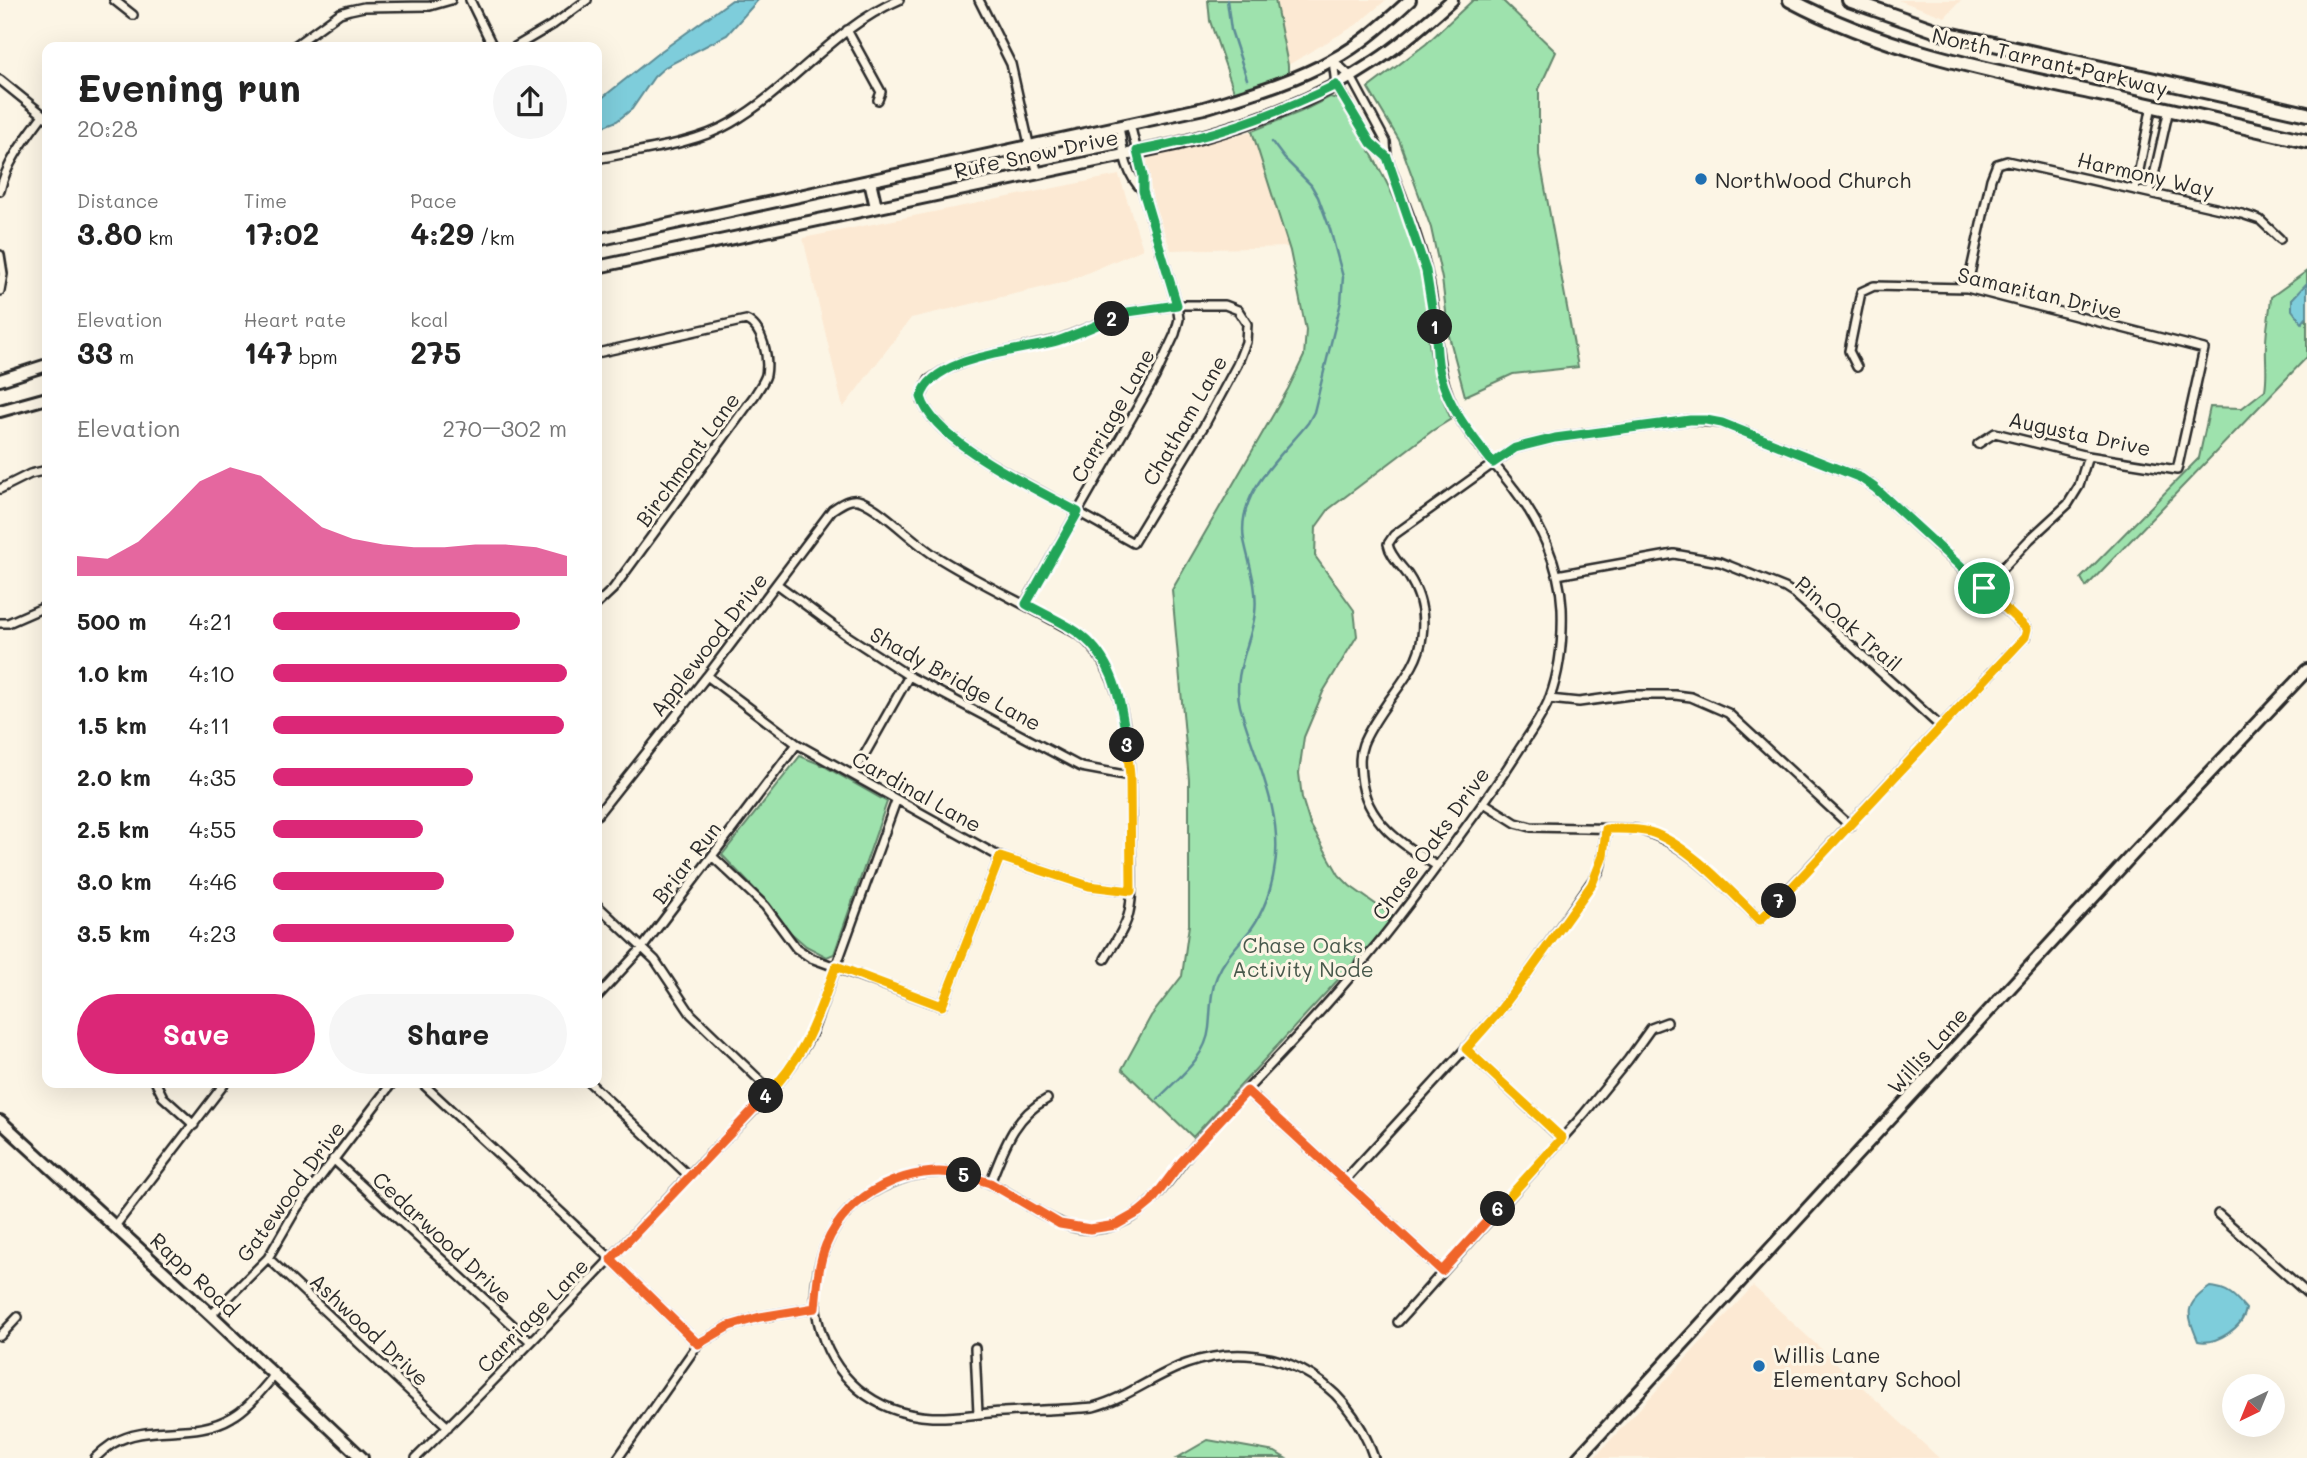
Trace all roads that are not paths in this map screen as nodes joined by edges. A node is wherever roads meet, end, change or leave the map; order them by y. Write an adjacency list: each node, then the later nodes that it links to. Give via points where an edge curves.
1 (114, 0): 11 (street)
2 (451, 0): 14 (street, via 430,6 350,10)
3 (470, 0): 15 (street)
4 (587, 0): 16 (street)
5 (899, 0): 13 (street)
6 (979, 0): 30 (street, via 1011,64)
7 (1410, 0): 18 (main road, Rufe Snow Drive)
8 (1452, 0): 19 (main road, Rufe Snow Drive, via 1409,38)
9 (1790, 0): 17 (main road, North Tarrant Parkway, via 1824,18)
10 (1849, 0): 12 (main road, North Tarrant Parkway)
11 (133, 15)
12 (1918, 24): 17 (main road); 26 (main road, North Tarrant Parkway)
13 (847, 30): 22 (street, via 881,92); 34 (street, via 731,123 682,141)
14 (300, 42)
15 (490, 42)
16 (523, 42)
17 (1911, 47): 23 (main road, North Tarrant Parkway, via 1983,69)
18 (1333, 60): 19 (street, Chase Oaks Drive); 21 (street, Chase Oaks Drive); 28 (main road, Rufe Snow Drive, via 1238,97)
19 (1351, 77): 21 (main road, Rufe Snow Drive); 33 (street, Chase Oaks Drive, via 1386,142)
20 (0, 79): 25 (street)
21 (1336, 85): 31 (main road, Rufe Snow Drive, via 1247,124); 33 (street, Chase Oaks Drive, via 1371,143)
22 (878, 100)
23 (2152, 105): 24 (main road, North Tarrant Parkway); 37 (street)
24 (2169, 109): 29 (main road, North Tarrant Parkway); 40 (street)
25 (42, 114)
26 (2307, 114)
27 (42, 120): 38 (street, via 19,148)
28 (1124, 125): 30 (main road, Rufe Snow Drive); 31 (street, Carriage Lane); 32 (street, Carriage Lane)
29 (2307, 141)
30 (1029, 144): 35 (street); 36 (main road, Rufe Snow Drive)
31 (1137, 151): 32 (main road, Rufe Snow Drive); 39 (street, Carriage Lane)
32 (1124, 153): 35 (main road, Rufe Snow Drive); 39 (street, Carriage Lane, via 1132,181)
33 (1387, 157): 57 (street, Chase Oaks Drive, via 1426,271 1440,376 1460,419)
34 (602, 158)
35 (1038, 173): 41 (main road, Rufe Snow Drive)
36 (870, 181): 41 (main road); 42 (main road, Rufe Snow Drive)
37 (2135, 190): 40 (street, Harmony Way); 46 (street, Harmony Way, via 2007,161 1997,164)
38 (0, 191)
39 (1143, 191): 48 (street, Carriage Lane)
40 (2150, 193): 43 (street, Harmony Way, via 2260,220)
41 (876, 207): 45 (main road, Rufe Snow Drive)
42 (602, 239)
43 (2280, 239)
44 (0, 255): 47 (street)
45 (602, 266)
46 (1967, 288): 51 (street, Samaritan Drive, via 1874,286 1861,292 1849,351); 58 (street, Samaritan Drive, via 2204,349)
47 (0, 291)
48 (1177, 305): 61 (street, Carriage Lane, via 1179,319 1161,364); 61 (street, Chatham Lane, via 1225,305 1238,310 1247,324 1237,365 1133,542); 61 (street, via 1128,312 1058,340 972,359 936,376 924,388 924,406 953,437 978,457)
49 (602, 352): 65 (street, Birchmont Lane, via 739,321 752,323 766,360 763,382)
50 (42, 367): 52 (main road)
51 (1857, 367)
52 (0, 380)
53 (42, 399): 54 (main road)
54 (0, 411)
55 (1978, 444): 56 (street, Augusta Drive, via 1995,433)
56 (2088, 456): 58 (street, Augusta Drive); 64 (street, via 2068,505)
57 (1493, 463): 62 (street, Chase Oaks Drive, via 1528,508); 64 (street, via 1515,448 1555,438 1690,420 1722,423 1861,478); 84 (street, via 1388,544 1422,608 1422,639 1410,671 1364,743 1362,787 1383,826)
58 (2177, 470)
59 (42, 471): 60 (street)
60 (0, 489)
61 (1078, 512): 66 (street, Carriage Lane)
62 (1557, 575): 72 (street, Chase Oaks Drive, via 1561,639); 73 (street, Pin Oak Trail, via 1674,554 1720,562 1796,595)
63 (777, 584): 66 (street, Applewood Drive, via 832,510 858,499 936,556); 70 (street, Applewood Drive); 71 (street, Shady Bridge Lane)
64 (1984, 588): 73 (street, via 2027,632)
65 (602, 599)
66 (1026, 604): 76 (street, via 1091,644 1111,676 1122,710)
67 (42, 608): 68 (street)
68 (0, 623)
69 (2307, 670): 130 (main road, Willis Lane)
70 (707, 676): 74 (street, Cardinal Lane); 79 (street, Applewood Drive)
71 (909, 676): 75 (street); 76 (street, Shady Bridge Lane, via 1081,767)
72 (1549, 699): 78 (street, Chase Oaks Drive); 80 (street, via 1691,697 1728,713)
73 (1941, 727): 80 (street)
74 (797, 744): 75 (street, Cardinal Lane); 82 (street, Briar Run)
75 (853, 775): 77 (street, Cardinal Lane)
76 (1130, 776): 85 (street)
77 (896, 801): 83 (street, Cardinal Lane); 89 (street, Carriage Lane)
78 (1484, 803): 81 (street, via 1531,827); 84 (street, Chase Oaks Drive)
79 (602, 809)
80 (1850, 826): 81 (street, via 1760,920 1667,840 1636,829)
81 (1606, 829): 92 (street, via 1603,856 1592,884 1498,1013)
82 (713, 857): 87 (street, Briar Run); 89 (street, via 765,906 796,948)
83 (1000, 857): 85 (street, Cardinal Lane, via 1089,886); 89 (street, via 942,1006)
84 (1437, 866): 99 (street, Chase Oaks Drive, via 1339,991)
85 (1131, 891): 88 (street, via 1129,913)
86 (602, 910): 87 (street)
87 (643, 947): 90 (street, Briar Run); 98 (street, via 691,1014)
88 (1105, 959)
89 (836, 966): 98 (street, Carriage Lane, via 812,1033 799,1058)
90 (602, 992)
91 (1667, 1023): 103 (street, via 1651,1028)
92 (1466, 1049): 103 (street); 106 (street)
93 (158, 1088): 102 (street)
94 (221, 1088): 102 (street)
95 (389, 1088): 104 (street, Gatewood Drive)
96 (427, 1088): 111 (street)
97 (595, 1088): 105 (street)
98 (771, 1091): 105 (street, Carriage Lane)
99 (1247, 1091): 106 (street); 107 (street, Chase Oaks Drive, via 1151,1202 1116,1225 1090,1229 1060,1224)
100 (1047, 1099): 107 (street, via 1031,1108 1009,1137)
101 (0, 1121): 109 (main road, Rapp Road)
102 (194, 1125): 109 (street)
103 (1562, 1138): 112 (street)
104 (333, 1159): 110 (street, Gatewood Drive, via 296,1208); 119 (street, Cedarwood Drive)
105 (689, 1176): 111 (street, Carriage Lane)
106 (1344, 1181): 112 (street)
107 (990, 1183): 114 (street, Chase Oaks Drive, via 941,1172 916,1174 879,1186 854,1205 827,1243 818,1270)
108 (2218, 1214): 113 (street)
109 (115, 1226): 115 (main road, Rapp Road)
110 (268, 1258): 115 (street, Gatewood Drive); 124 (street, Ashwood Drive)
111 (611, 1259): 119 (street, Carriage Lane); 120 (street)
112 (1442, 1271): 117 (street)
113 (2307, 1293)
114 (815, 1308): 120 (street, via 729,1326); 123 (street, Chase Oaks Drive, via 832,1362 871,1399 931,1417)
115 (211, 1315): 122 (main road, Rapp Road)
116 (18, 1317): 118 (street)
117 (1398, 1322)
118 (0, 1336)
119 (530, 1341): 124 (street, Carriage Lane)
120 (698, 1344): 128 (street)
121 (975, 1348): 123 (street)
122 (275, 1375): 125 (street, via 243,1409 214,1426 138,1434 111,1444); 126 (main road, Rapp Road)
123 (978, 1414): 129 (street, Chase Oaks Drive, via 1093,1407 1186,1364 1209,1357 1257,1355 1294,1366 1331,1390 1368,1439)
124 (448, 1427): 127 (street, Carriage Lane)
125 (95, 1458)
126 (362, 1458)
127 (416, 1458)
128 (618, 1458)
129 (1374, 1458)
130 (1578, 1458)

